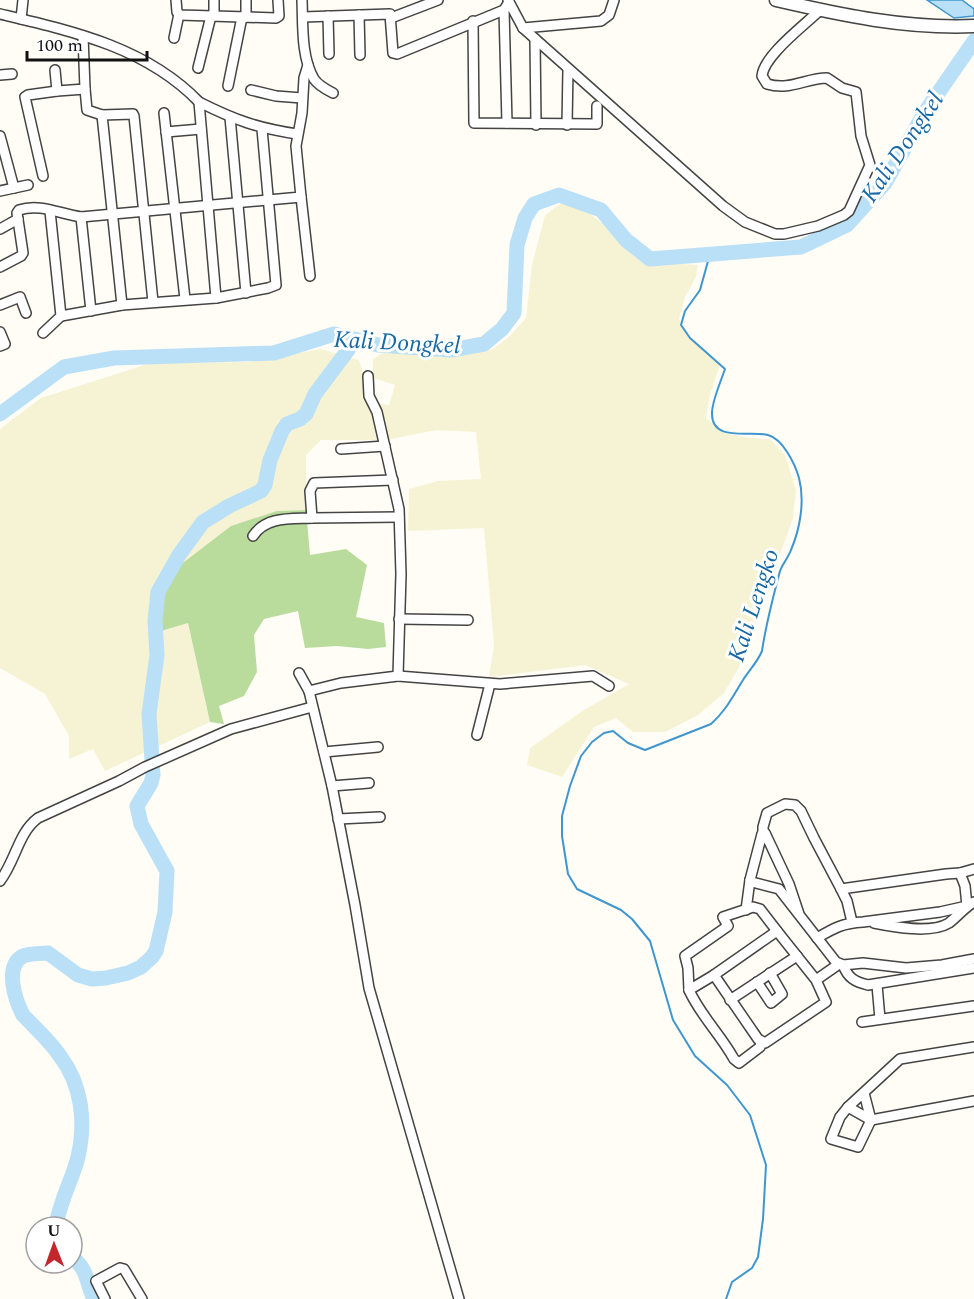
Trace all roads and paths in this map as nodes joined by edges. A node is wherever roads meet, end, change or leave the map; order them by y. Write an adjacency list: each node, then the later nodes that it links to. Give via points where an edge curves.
1 (23, 0): 20 (street)
2 (176, 0): 13 (street)
3 (214, 0): 15 (street)
4 (246, 0): 17 (street)
5 (278, 0): 17 (street, via 278,17)
6 (302, 0): 18 (street)
7 (438, 0): 19 (street)
8 (614, 0): 23 (street, via 609,15 601,21)
9 (776, 0): 11 (street)
10 (507, 4): 21 (street); 23 (street); 46 (street)
11 (820, 10): 22 (street, via 897,24); 31 (street, via 776,52 763,68 762,76 767,84 780,86 827,78 856,92 858,122 870,166 852,207 844,215 784,234 768,233 723,206)
12 (0, 14): 20 (street)
13 (178, 14): 15 (street); 25 (street)
14 (359, 15): 16 (street); 19 (street, via 390,14); 28 (street)
15 (213, 16): 17 (street); 30 (street)
16 (328, 16): 18 (street); 27 (street)
17 (244, 17): 35 (street)
18 (303, 17): 29 (street)
19 (391, 18): 21 (street, via 393,54)
20 (21, 19): 24 (street)
21 (473, 21): 46 (street, via 474,121)
22 (974, 26)
23 (524, 28): 26 (street)
24 (83, 36): 36 (street); 41 (street, via 139,57)
25 (174, 38)
26 (535, 39): 31 (street); 47 (street)
27 (329, 54)
28 (360, 55)
29 (308, 65): 39 (street, via 315,81); 40 (street)
30 (198, 68)
31 (568, 69): 48 (street)
32 (55, 70): 38 (street)
33 (12, 74): 34 (street)
34 (0, 75)
35 (228, 86)
36 (85, 89): 38 (street); 44 (street, via 87,110)
37 (250, 90): 40 (street)
38 (57, 91): 54 (street, via 26,96)
39 (333, 93)
40 (302, 98): 52 (street)
41 (199, 102): 45 (street); 49 (street)
42 (597, 106): 48 (street, via 597,124)
43 (164, 113): 51 (street)
44 (102, 115): 64 (street, via 134,116); 65 (street)
45 (230, 117): 50 (street); 60 (street)
46 (507, 123): 47 (street)
47 (536, 125): 48 (street)
48 (567, 125)
49 (201, 129): 51 (street); 61 (street)
50 (262, 129): 52 (street); 59 (street)
51 (166, 132): 62 (street)
52 (297, 134): 58 (street)
53 (0, 136): 56 (street)
54 (43, 176)
55 (28, 185): 56 (street)
56 (14, 188): 57 (street)
57 (0, 191)
58 (301, 197): 59 (street); 70 (street)
59 (269, 201): 60 (street); 71 (street, via 277,283)
60 (238, 203): 61 (street); 71 (street)
61 (207, 206): 62 (street); 72 (street)
62 (175, 209): 64 (street); 73 (street)
63 (50, 211): 66 (street); 67 (street, via 24,208 19,210); 79 (street)
64 (144, 212): 65 (street); 74 (street)
65 (112, 214): 66 (street); 76 (street)
66 (81, 217): 77 (street)
67 (18, 219): 68 (street); 69 (street, via 23,253)
68 (0, 229)
69 (0, 267)
70 (310, 276)
71 (246, 293): 72 (street)
72 (216, 298): 73 (street)
73 (185, 299): 74 (street)
74 (153, 302): 76 (street)
75 (0, 305): 78 (street, via 20,297)
76 (122, 305): 77 (street)
77 (91, 311): 79 (street)
78 (26, 313)
79 (61, 316): 81 (street)
80 (0, 332): 82 (street, via 5,344)
81 (43, 333)
82 (0, 346)
83 (368, 376): 84 (street, via 369,396)
84 (385, 446): 85 (street); 86 (street)
85 (341, 449)
86 (393, 480): 87 (street); 88 (street, via 314,483 310,491)
87 (399, 517): 88 (street); 90 (street)
88 (312, 518): 89 (street, via 271,521)
89 (253, 536)
90 (399, 619): 91 (street); 93 (street)
91 (468, 620)
92 (299, 673): 96 (street)
93 (398, 676): 94 (street); 96 (street)
94 (490, 684): 95 (street, via 593,676); 98 (street)
95 (609, 686)
96 (309, 691): 97 (street)
97 (312, 707): 100 (street); 109 (street, via 231,729 38,818 24,833 14,860)
98 (477, 735)
99 (378, 747): 100 (street)
100 (324, 752): 102 (street)
101 (369, 783): 102 (street)
102 (332, 786): 104 (street)
103 (380, 817): 104 (street)
104 (338, 819): 142 (street, via 369,988)
105 (763, 834): 108 (street); 110 (street); 112 (street, via 767,813 785,804 795,805)
106 (974, 869): 107 (street)
107 (960, 873): 112 (street); 113 (street)
108 (783, 874): 111 (street); 115 (street)
109 (0, 880)
110 (750, 880): 111 (street); 114 (street)
111 (779, 889): 115 (street)
112 (841, 889): 117 (street)
113 (970, 904): 116 (street, via 940,912); 116 (street, via 946,924 926,930)
114 (744, 911): 118 (street, via 760,909); 129 (street, via 685,956)
115 (799, 915): 119 (street)
116 (866, 921): 117 (street)
117 (852, 922): 119 (street)
118 (777, 931): 120 (street); 125 (street)
119 (817, 938): 122 (street)
120 (797, 956): 124 (street); 126 (street)
121 (974, 961): 123 (street)
122 (841, 964): 123 (street); 126 (street); 128 (street, via 848,976 859,983)
123 (941, 970): 128 (street)
124 (770, 973): 127 (street); 127 (street, via 782,994 771,1003)
125 (714, 975): 129 (street); 130 (street)
126 (816, 980): 134 (street, via 826,1002)
127 (757, 982): 130 (street)
128 (877, 985): 132 (street)
129 (689, 990): 134 (street, via 739,1063 756,1052)
130 (730, 1000): 134 (street)
131 (974, 1006): 132 (street)
132 (880, 1019): 133 (street)
133 (862, 1022)
134 (761, 1042)
135 (974, 1047): 136 (street, via 900,1059)
136 (864, 1093): 138 (street); 139 (street)
137 (974, 1101): 139 (street)
138 (848, 1107): 139 (street); 139 (street, via 831,1138 858,1147)
139 (871, 1120)
140 (105, 1299): 141 (street, via 96,1281 120,1268)
141 (142, 1299)
142 (459, 1299)

